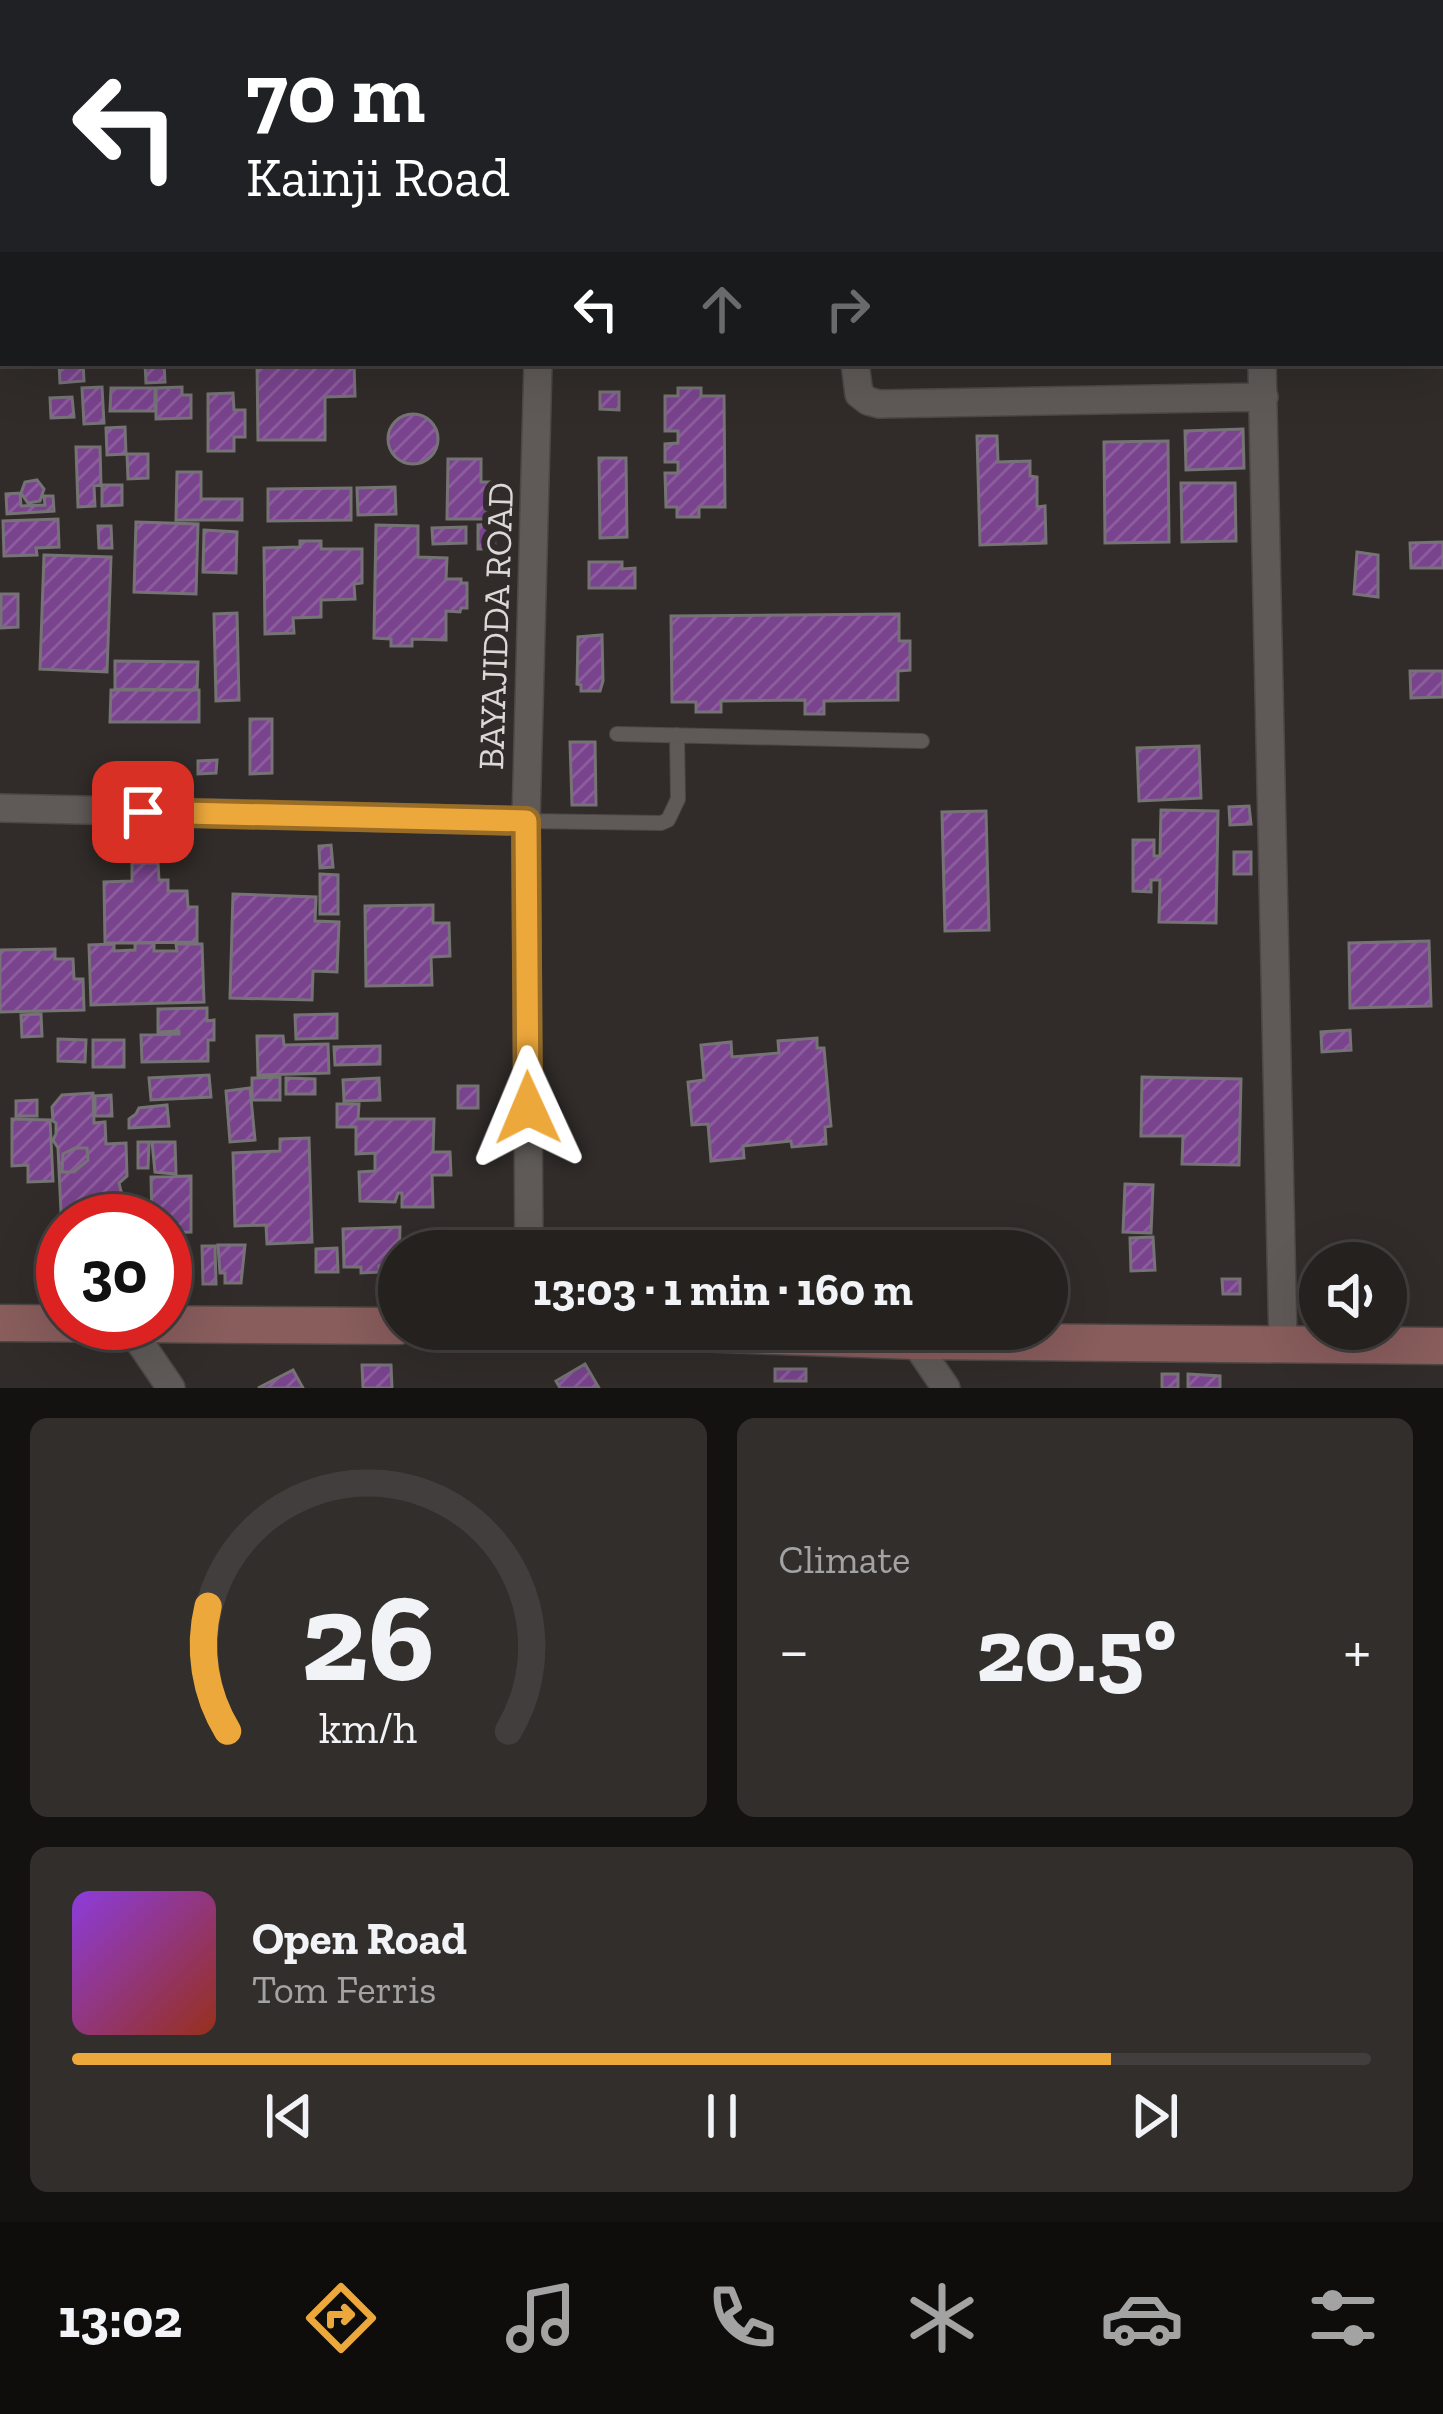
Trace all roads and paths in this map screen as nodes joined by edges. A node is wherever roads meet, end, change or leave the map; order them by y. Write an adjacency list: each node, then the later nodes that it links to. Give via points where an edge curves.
1 (538, 366): 9 (street, BAYAJIDDA ROAD)
2 (855, 366): 4 (street, via 860,394 878,404)
3 (1262, 366): 4 (street)
4 (1264, 398): 16 (street)
5 (616, 734): 6 (lane)
6 (677, 734): 7 (lane); 9 (lane, via 677,800 668,820)
7 (922, 741)
8 (0, 808): 9 (street)
9 (526, 821): 10 (street, BAYAJIDDA ROAD)
10 (529, 1230)
11 (0, 1323): 12 (street)
12 (36, 1324)
13 (192, 1325): 14 (street)
14 (378, 1326)
15 (1068, 1342): 16 (street)
16 (1283, 1344): 17 (street)
17 (1443, 1346)
18 (145, 1350): 20 (street)
19 (920, 1350): 21 (street)
20 (171, 1388)
21 (946, 1388)

